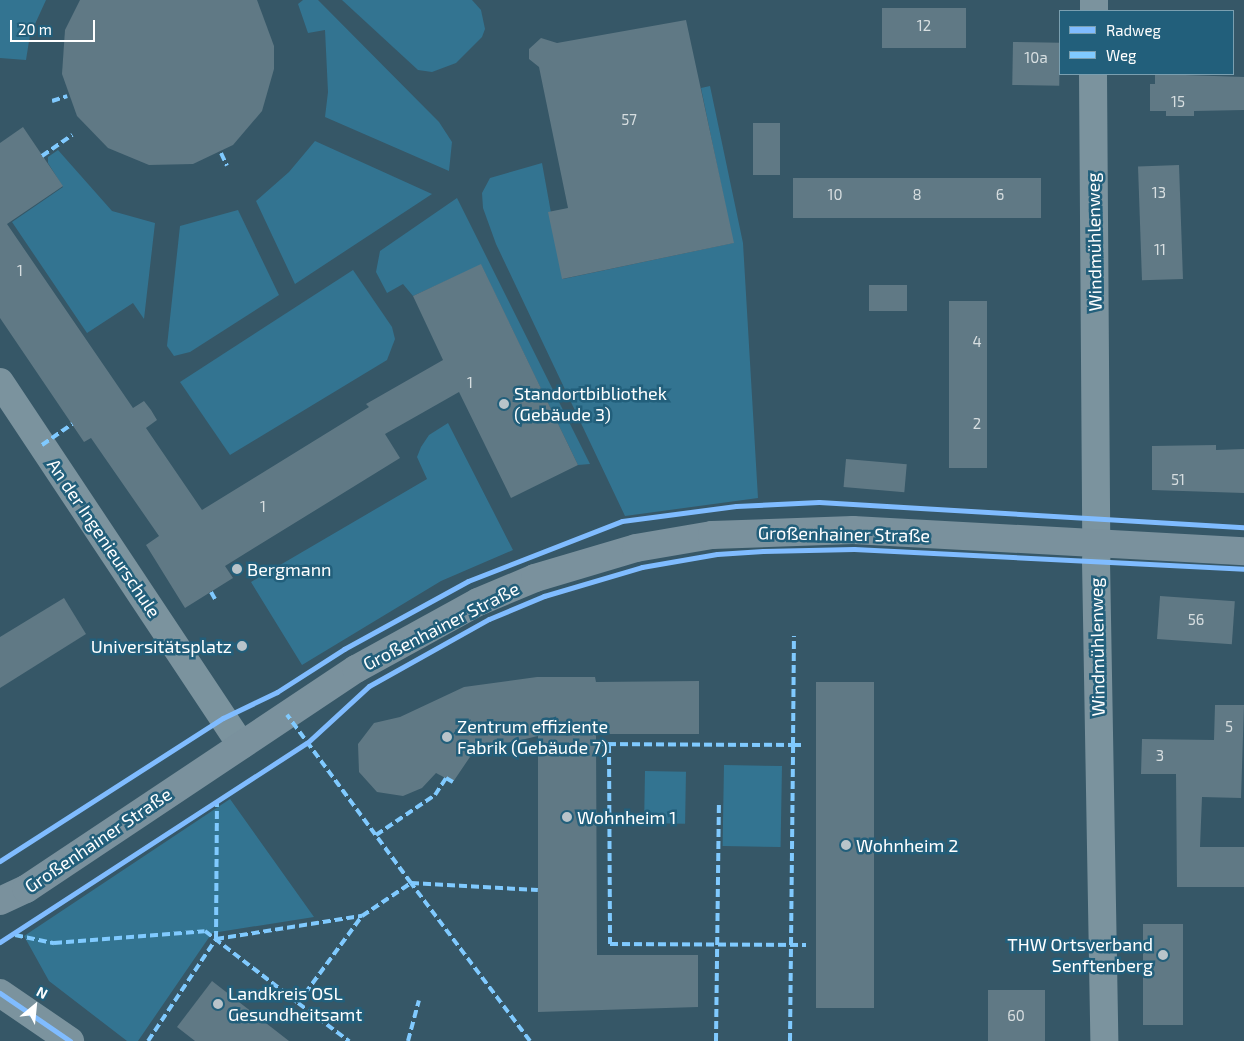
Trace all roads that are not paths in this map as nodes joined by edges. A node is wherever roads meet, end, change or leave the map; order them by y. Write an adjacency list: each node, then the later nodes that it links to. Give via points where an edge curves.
1 (1094, 75): 3 (street, Windmühlenweg)
2 (0, 382): 5 (street, An der Ingenieurschule)
3 (1096, 542): 4 (main road, Großenhainer Straße); 5 (main road, Großenhainer Straße, via 853,530 712,535 636,548 534,578 478,602 356,669); 9 (street, Windmühlenweg)
4 (1244, 551)
5 (241, 745): 6 (main road, Großenhainer Straße, via 26,888)
6 (0, 901)
7 (0, 993): 8 (street)
8 (70, 1041)
9 (1104, 1041)

